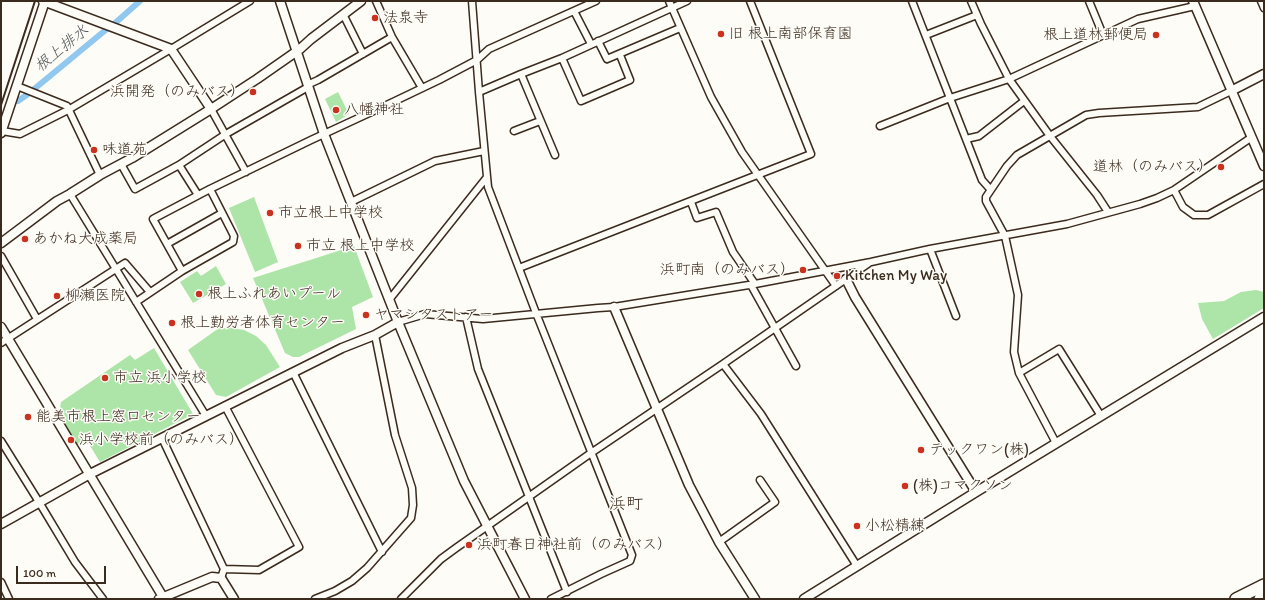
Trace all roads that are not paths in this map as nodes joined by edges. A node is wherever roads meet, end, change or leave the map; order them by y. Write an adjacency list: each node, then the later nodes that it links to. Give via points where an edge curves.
1 (44, 1): 27 (street); 36 (street)
2 (250, 1): 27 (street)
3 (280, 1): 28 (street)
4 (361, 1): 19 (street)
5 (376, 1): 24 (street)
6 (472, 1): 32 (street)
7 (596, 1): 18 (street)
8 (669, 1): 16 (street)
9 (686, 1): 16 (street)
10 (750, 1): 61 (street, via 810,154)
11 (912, 1): 22 (street)
12 (971, 1): 20 (street)
13 (1089, 1): 23 (street)
14 (1261, 1): 17 (street)
15 (1194, 3): 23 (street, via 1138,19); 39 (street)
16 (672, 8): 21 (street); 25 (street)
17 (1264, 8)
18 (574, 10): 26 (street); 32 (street, via 489,48)
19 (343, 14): 28 (street); 29 (street)
20 (977, 15): 22 (street); 35 (street)
21 (680, 28): 30 (street); 61 (street, via 710,97)
22 (926, 35): 41 (street)
23 (1103, 35): 35 (street)
24 (392, 37): 29 (street); 38 (street)
25 (598, 41): 26 (street); 30 (street, via 607,59)
26 (591, 44): 31 (street)
27 (171, 50): 43 (street); 44 (street)
28 (296, 51): 37 (street); 43 (street)
29 (363, 54): 37 (street)
30 (620, 55): 31 (street, via 630,80 581,101)
31 (562, 58): 33 (street)
32 (476, 60): 38 (street); 40 (street)
33 (520, 74): 40 (street); 45 (street)
34 (1264, 74): 39 (street)
35 (1009, 79): 41 (street); 42 (street)
36 (17, 86): 44 (street, via 67,106); 48 (street)
37 (308, 86): 49 (street); 50 (street)
38 (422, 88): 50 (street)
39 (1231, 91): 51 (street, via 1198,107 1086,115); 52 (street)
40 (479, 92): 54 (street)
41 (950, 98): 46 (street); 53 (street)
42 (1024, 101): 51 (street); 53 (street, via 979,136)
43 (211, 109): 49 (street); 56 (street)
44 (68, 110): 48 (street, via 20,134); 60 (street)
45 (540, 121): 47 (street); 55 (street)
46 (880, 126)
47 (514, 131)
48 (1, 132)
49 (226, 134): 57 (street); 59 (street)
50 (324, 134): 59 (street); 69 (street)
51 (1050, 136): 65 (street, via 1017,155); 71 (street)
52 (1252, 137): 58 (street); 66 (street)
53 (966, 139): 65 (street, via 982,180)
54 (484, 151): 62 (street); 69 (street, via 435,161)
55 (555, 155)
56 (121, 164): 57 (street, via 135,189); 60 (street)
57 (178, 165): 68 (street)
58 (1264, 166)
59 (246, 172): 64 (street)
60 (100, 175): 67 (street)
61 (758, 176): 70 (street); 81 (street)
62 (487, 177): 79 (street, via 488,187); 87 (street)
63 (1264, 184): 66 (street, via 1208,215 1194,215 1184,208)
64 (210, 189): 68 (street); 72 (street)
65 (990, 189): 73 (street, via 986,201)
66 (1174, 190): 71 (street, via 1152,200)
67 (70, 194): 74 (street); 80 (street)
68 (198, 195): 75 (street, via 153,219)
69 (351, 202): 87 (street)
70 (691, 202): 79 (street); 84 (street, via 697,218 716,212 732,252)
71 (1108, 212): 73 (street, via 1067,224)
72 (222, 213): 75 (street); 82 (street, via 234,236 233,242)
73 (1004, 236): 76 (street); 103 (street, via 1018,295 1014,352)
74 (1, 243)
75 (167, 244): 82 (street)
76 (930, 249): 78 (street); 91 (street)
77 (1, 256): 94 (street)
78 (871, 262): 81 (street); 83 (street)
79 (519, 268): 90 (street)
80 (116, 269): 86 (street, via 125,263); 88 (street); 94 (street)
81 (825, 270): 84 (street); 85 (street)
82 (182, 271): 86 (street)
83 (846, 279): 85 (street); 114 (street)
84 (753, 284): 89 (street); 97 (street)
85 (836, 286): 97 (street)
86 (150, 292): 88 (street)
87 (389, 300): 95 (street)
88 (136, 302): 106 (street)
89 (614, 307): 90 (street); 105 (street)
90 (536, 313): 92 (street, via 483,319); 111 (street)
91 (956, 316)
92 (466, 317): 95 (street, via 425,314); 115 (street, via 478,369)
93 (1264, 317): 107 (street)
94 (37, 319): 99 (street)
95 (398, 322): 98 (street); 118 (street, via 464,481)
96 (1, 327): 99 (street)
97 (775, 328): 100 (street); 101 (street)
98 (375, 335): 102 (street); 120 (street, via 395,435 412,488 413,505 411,518)
99 (4, 341): 112 (street)
100 (723, 364): 105 (street); 121 (street, via 761,414)
101 (796, 366)
102 (293, 372): 104 (street); 120 (street)
103 (1019, 373): 107 (street, via 1059,348); 110 (street)
104 (226, 406): 106 (street); 122 (street, via 299,547 258,570)
105 (656, 409): 111 (street); 119 (street, via 689,485)
106 (206, 416): 108 (street)
107 (1100, 416): 110 (street)
108 (162, 438): 112 (street); 122 (street)
109 (1, 441): 116 (street)
110 (1056, 443): 114 (street)
111 (591, 453): 115 (street); 126 (street, via 632,555 630,561)
112 (90, 474): 116 (street); 128 (street)
113 (760, 480): 119 (street, via 775,502)
114 (976, 492): 121 (street)
115 (529, 498): 118 (street); 126 (street)
116 (39, 502): 117 (street); 130 (street, via 75,562)
117 (1, 524)
118 (487, 526): 133 (street, via 441,559); 134 (street)
119 (719, 542): 136 (street)
120 (382, 552): 132 (street, via 352,581)
121 (857, 566): 137 (street)
122 (224, 569): 123 (street)
123 (220, 578): 128 (street, via 212,577); 131 (street)
124 (1, 582): 129 (street)
125 (1264, 585): 138 (highway)
126 (567, 592): 135 (street)
127 (1264, 597): 139 (highway)
128 (162, 598)
129 (9, 599)
130 (103, 599)
131 (234, 599)
132 (315, 599)
133 (401, 599)
134 (525, 599)
135 (552, 599)
136 (755, 599)
137 (804, 599)
138 (1236, 599)
139 (1260, 599)

